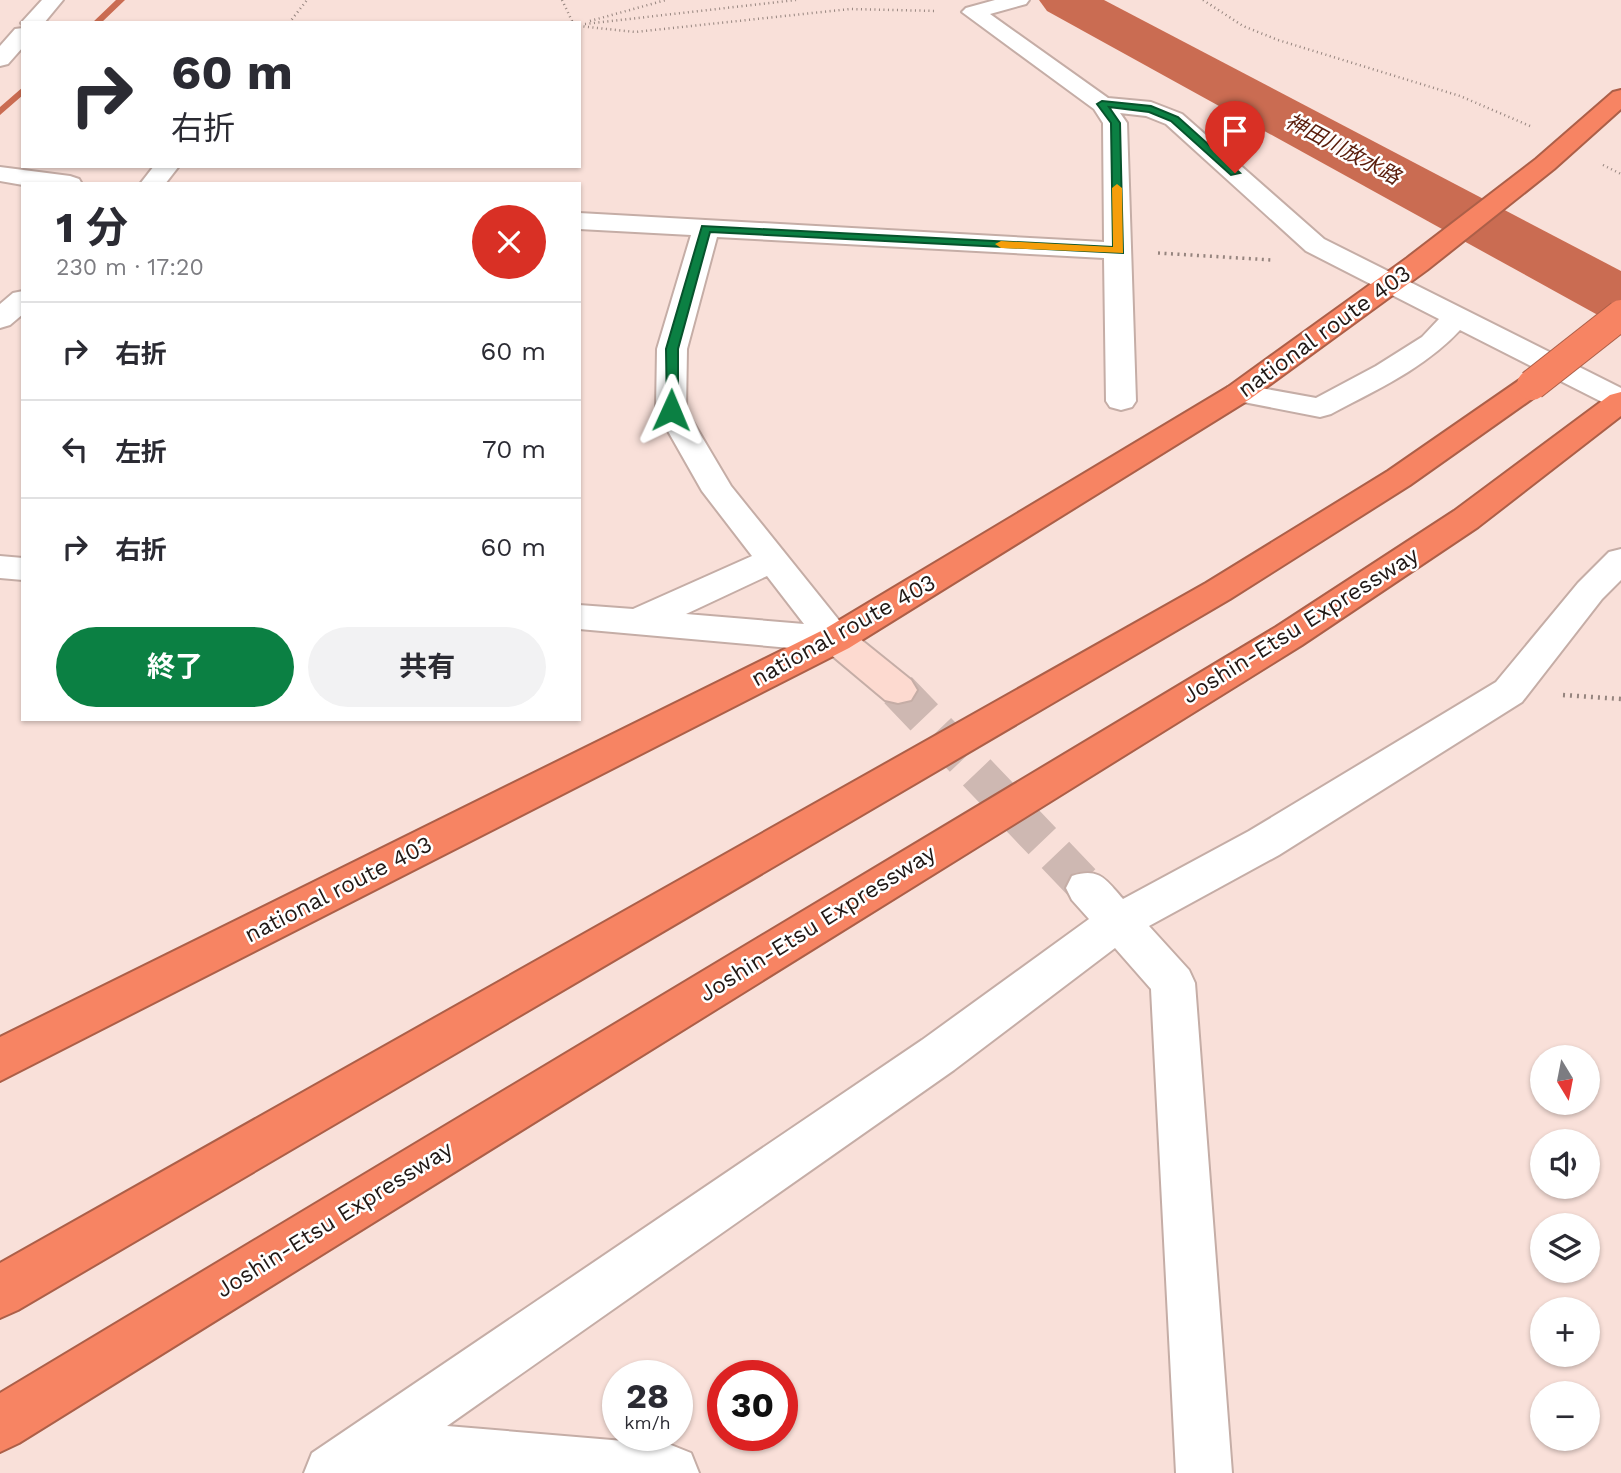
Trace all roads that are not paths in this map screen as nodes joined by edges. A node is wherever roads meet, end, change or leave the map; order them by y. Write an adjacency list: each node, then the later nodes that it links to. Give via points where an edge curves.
1 (53, 0): 3 (street)
2 (1019, 0): 7 (street, via 983,10)
3 (34, 21)
4 (21, 36): 5 (street)
5 (0, 59)
6 (1621, 97): 15 (highway, national route 403, via 1545,164)
7 (1102, 104): 14 (street, via 1115,123); 15 (street, via 1151,109 1174,119 1315,245)
8 (165, 168): 11 (street)
9 (0, 174): 10 (street)
10 (56, 182)
11 (154, 182)
12 (581, 221): 13 (street)
13 (706, 228): 14 (street); 23 (street, via 672,349 671,410 718,491)
14 (1119, 251): 21 (street)
15 (1404, 273): 18 (street); 20 (highway, national route 403)
16 (21, 301): 19 (street)
17 (1621, 315): 33 (highway, bridge, via 1532,385 1399,478 1218,591)
18 (1457, 316): 20 (street, via 1432,343 1320,408); 22 (street)
19 (0, 319)
20 (1239, 393): 29 (highway, national route 403)
21 (1121, 401)
22 (1613, 407): 34 (highway, Joshin-Etsu Expressway, via 1466,519 1289,636)
23 (773, 560): 28 (street); 29 (street)
24 (1621, 560): 31 (street, via 1590,591 1509,692 1264,843)
25 (0, 567): 26 (street)
26 (21, 569)
27 (581, 617): 28 (street)
28 (638, 622): 29 (street)
29 (836, 639): 30 (street); 32 (highway, national route 403)
30 (898, 690)
31 (1102, 905): 35 (street, via 938,1055); 37 (street, via 1173,983)
32 (0, 1060)
33 (0, 1292)
34 (0, 1424)
35 (351, 1460): 36 (street)
36 (671, 1473)
37 (1204, 1473)

